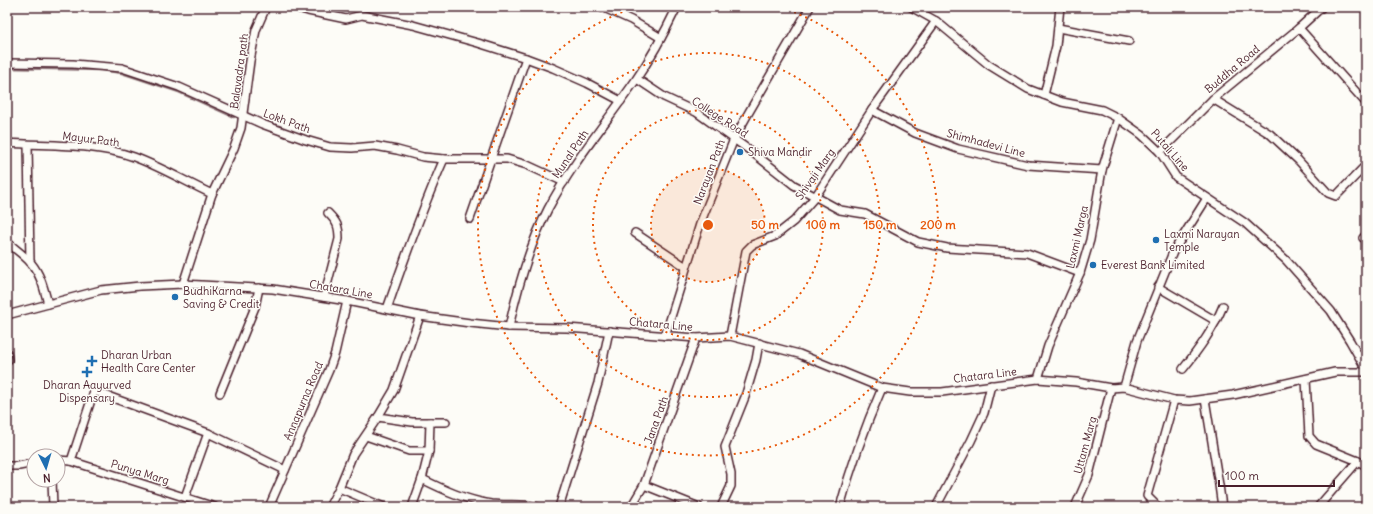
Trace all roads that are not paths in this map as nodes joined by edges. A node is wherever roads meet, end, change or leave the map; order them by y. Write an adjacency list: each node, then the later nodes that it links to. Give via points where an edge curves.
1 (266, 7): 22 (street, Balavadra path, via 256,30)
2 (294, 7): 14 (street, via 346,19 362,15 413,25)
3 (602, 7): 12 (street)
4 (678, 7): 12 (street, Munal Path)
5 (810, 7): 24 (street, Narayan Path)
6 (911, 7): 9 (street, Putali Line)
7 (1060, 7): 10 (street)
8 (1322, 7): 11 (street, Buddha Road)
9 (936, 21): 17 (street, Putali Line, via 989,65 1028,89); 21 (street, Shivaji Marg)
10 (1058, 28): 13 (street); 17 (street)
11 (1298, 28): 18 (street, Buddha Road); 20 (street)
12 (661, 38): 16 (street, Munal Path)
13 (1129, 41)
14 (526, 58): 19 (street, via 587,83); 29 (street)
15 (7, 63): 22 (street, Lokh Path, via 122,68 179,87)
16 (637, 79): 19 (street, Munal Path); 24 (street, College Road, via 664,97 696,112)
17 (1044, 95): 23 (street, Putali Line, via 1062,102 1102,110)
18 (1213, 99): 27 (street, Buddha Road); 30 (street, via 1270,134 1328,193 1336,196)
19 (621, 102): 32 (street, Munal Path)
20 (1366, 103)
21 (872, 110): 31 (street, Shimhadevi Line, via 915,133 958,149 1028,165); 34 (street, Shivaji Marg)
22 (244, 116): 28 (street, Lokh Path, via 330,147 375,146); 33 (street, Balavadra path, via 234,148)
23 (1118, 118): 27 (street, Putali Line); 31 (street, Laxmi Marga)
24 (734, 139): 34 (street, College Road, via 794,185); 41 (street, Narayan Path)
25 (7, 143): 26 (street, Mayur Path)
26 (28, 144): 33 (street, Mayur Path, via 82,147 134,157); 40 (street)
27 (1160, 152): 35 (street, Putali Line, via 1176,176)
28 (444, 159): 29 (street, Lokh Path); 50 (street, via 411,238)
29 (491, 159): 32 (street, Lokh Path, via 507,159 527,165); 37 (street)
30 (1366, 165)
31 (1102, 170): 42 (street, Laxmi Marga, via 1090,240)
32 (564, 182): 54 (street, Munal Path, via 532,244 518,287)
33 (212, 194): 43 (street, Balavadra path)
34 (815, 197): 42 (street, College Road, via 840,210 865,214 918,242 947,248 1027,253); 57 (street, Shivaji Marg, via 794,222 775,236 752,245 746,251)
35 (1207, 198): 44 (street, via 1173,252); 63 (street, Putali Line, via 1245,223 1286,260 1331,311)
36 (328, 213): 46 (street, via 336,220 339,239)
37 (470, 219)
38 (635, 233): 41 (street)
39 (7, 242): 40 (street)
40 (30, 262): 48 (street, via 42,283)
41 (686, 266): 56 (street, Narayan Path)
42 (1080, 273): 65 (street, Laxmi Marga, via 1048,346)
43 (183, 284): 45 (street, Chatara Line); 48 (street, Chatara Line, via 101,290)
44 (1158, 287): 53 (street); 68 (street, via 1137,341)
45 (259, 288): 46 (street, Chatara Line); 71 (street, via 255,307)
46 (324, 297): 47 (street, Chatara Line)
47 (347, 301): 50 (street, Chatara Line); 86 (street, Annapurna Road, via 330,370)
48 (48, 304): 51 (street, Chatara Line)
49 (1223, 306): 53 (street)
50 (387, 309): 52 (street, Chatara Line)
51 (7, 315)
52 (420, 316): 54 (street, Chatara Line); 74 (street, via 394,390)
53 (1216, 322): 62 (street)
54 (509, 327): 55 (street, Chatara Line)
55 (609, 331): 56 (street, Chatara Line); 99 (street, via 598,383)
56 (665, 336): 58 (street, Chatara Line)
57 (730, 336): 58 (street, Chatara Line); 59 (street, Chatara Line)
58 (696, 338): 88 (street, Jana Path)
59 (759, 343): 69 (street, Chatara Line, via 799,354); 102 (street, via 745,397 725,447 732,474 731,486)
60 (7, 352): 61 (street)
61 (8, 360)
62 (1183, 369)
63 (1366, 369)
64 (1366, 372): 66 (street, Chatara Line, via 1335,372)
65 (1038, 379): 67 (street, Chatara Line); 70 (street, Chatara Line)
66 (1306, 379): 72 (street, Chatara Line); 81 (street, via 1309,436 1316,444)
67 (991, 385): 69 (street, Chatara Line, via 942,392 910,392); 104 (street, via 984,413)
68 (1124, 387): 70 (street, Chatara Line); 73 (street, Chatara Line)
69 (882, 388): 103 (street, via 864,428)
70 (1111, 388): 105 (street, Uttam Marg, via 1089,475)
71 (220, 392)
72 (1205, 399): 73 (street, Chatara Line); 107 (street)
73 (1174, 400): 106 (street, via 1147,496)
74 (378, 417): 75 (street); 78 (street)
75 (430, 422): 76 (street); 79 (street)
76 (446, 422)
77 (208, 433): 82 (street, via 94,391); 86 (street); 91 (street)
78 (366, 436): 79 (street, via 409,451); 90 (street, via 353,454)
79 (429, 451): 87 (street)
80 (66, 461): 82 (street, Punya Marg)
81 (1358, 461): 85 (street); 108 (street)
82 (71, 462): 91 (street, Punya Marg)
83 (26, 465): 84 (street)
84 (7, 466)
85 (1366, 466)
86 (285, 470): 94 (street, Annapurna Road)
87 (422, 479): 97 (street); 98 (street, via 468,499 493,504 527,504)
88 (644, 485): 100 (street, Jana Path); 101 (street)
89 (52, 488): 92 (street)
90 (339, 488): 95 (street); 96 (street)
91 (185, 497): 93 (street, Punya Marg)
92 (53, 507)
93 (215, 507)
94 (269, 507)
95 (328, 507)
96 (384, 507)
97 (412, 507)
98 (537, 507)
99 (559, 507)
100 (631, 507)
101 (699, 507)
102 (721, 507)
103 (840, 507)
104 (936, 507)
105 (1075, 507)
106 (1158, 507)
107 (1222, 507)
108 (1318, 507)

